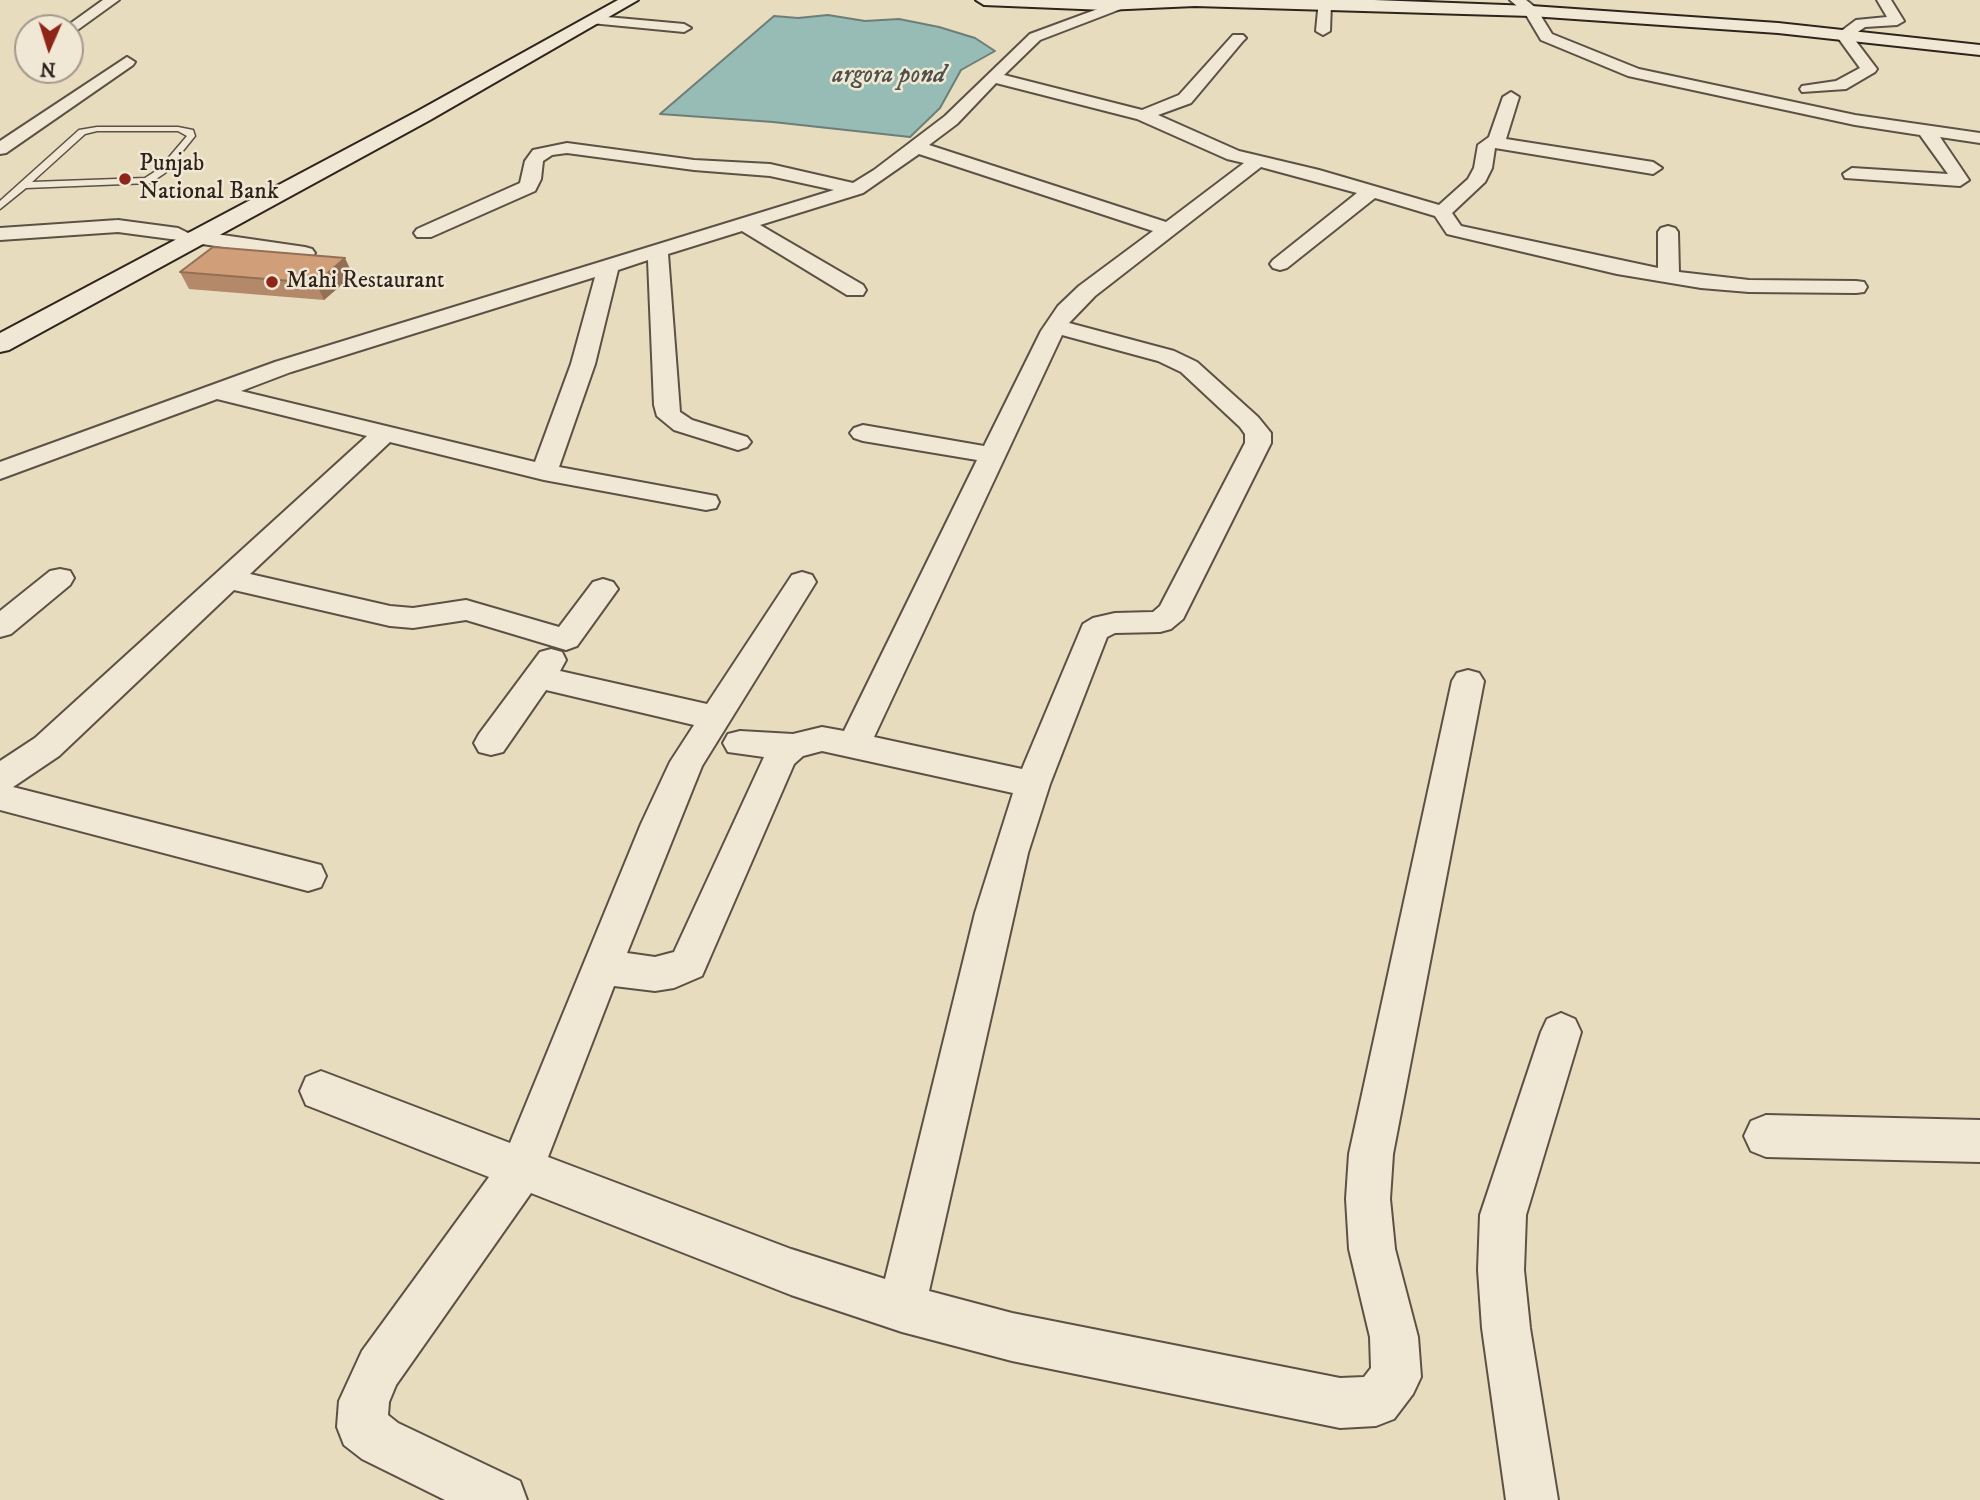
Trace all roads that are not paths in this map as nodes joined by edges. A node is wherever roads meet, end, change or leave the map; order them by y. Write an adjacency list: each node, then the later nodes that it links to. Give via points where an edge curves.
1 (112, 0): 12 (street)
2 (611, 0): 42 (main road)
3 (630, 0): 13 (main road)
4 (984, 0): 8 (main road)
5 (1872, 0): 6 (street)
6 (1884, 0): 16 (street, via 1897,21 1861,23)
7 (1226, 1): 9 (main road); 10 (main road)
8 (1062, 2): 10 (main road)
9 (1324, 3): 11 (main road); 15 (street)
10 (1121, 4): 20 (street, via 1035,37)
11 (1524, 5): 16 (main road); 22 (street, via 1546,37 1595,59 1655,79)
12 (84, 19)
13 (596, 20): 14 (street); 42 (main road, via 423,116)
14 (684, 28)
15 (1323, 31)
16 (1844, 35): 18 (main road); 22 (street, via 1869,69 1840,86)
17 (1238, 38): 23 (street, via 1185,99)
18 (1980, 50)
19 (127, 62): 28 (street)
20 (993, 77): 23 (street); 27 (street, via 951,120)
21 (1511, 97): 26 (street)
22 (1752, 99): 24 (street)
23 (1143, 115): 29 (street, via 1220,150)
24 (1926, 131): 25 (street); 31 (street, via 1960,180)
25 (1980, 138)
26 (1497, 141): 30 (street); 36 (street, via 1487,145 1475,182)
27 (916, 147): 33 (street); 38 (street)
28 (0, 149)
29 (1258, 161): 34 (street); 38 (street)
30 (1653, 168)
31 (1852, 174)
32 (23, 185): 32 (lane, via 82,132 190,132 162,171 147,181); 35 (lane)
33 (856, 189): 37 (street); 41 (street, via 770,170 694,166 567,148 539,154 528,187)
34 (1373, 191): 36 (street); 45 (street)
35 (0, 206)
36 (1442, 212): 47 (street, via 1456,231)
37 (746, 225): 43 (street); 49 (street)
38 (1168, 229): 50 (street, via 1087,291)
39 (1668, 232): 47 (street)
40 (0, 233): 42 (street, via 118,226)
41 (424, 233)
42 (186, 235): 44 (street); 51 (main road); 52 (main road)
43 (658, 252): 46 (street); 56 (street, via 669,416)
44 (305, 253)
45 (1280, 264)
46 (608, 267): 53 (street); 59 (street, via 583,364)
47 (1668, 277): 48 (street, via 1749,286)
48 (1856, 287)
49 (855, 290)
50 (1055, 326): 57 (street); 74 (street, via 1166,356 1189,367 1249,422 1258,433 1258,443 1172,612 1160,622 1115,623 1094,631)
51 (0, 330)
52 (0, 344)
53 (216, 392): 54 (street); 58 (street)
54 (385, 433): 59 (street); 62 (street)
55 (863, 433): 57 (street)
56 (738, 443)
57 (992, 455): 72 (street)
58 (0, 471)
59 (544, 472): 60 (street)
60 (706, 502)
61 (60, 578): 65 (street)
62 (229, 579): 66 (street, via 390,616 413,618 466,610); 73 (street, via 47,747)
63 (802, 582): 69 (street)
64 (603, 589): 66 (street)
65 (0, 627)
66 (566, 639): 67 (street)
67 (538, 677): 69 (street); 70 (street)
68 (1468, 681): 83 (street, via 1371,1154 1372,1249 1394,1337 1396,1377 1376,1401 1340,1403 1012,1337)
69 (727, 731): 71 (street); 77 (street, via 687,762)
70 (491, 743)
71 (793, 746): 72 (street, via 822,739); 77 (street, via 781,756 688,964 655,974)
72 (853, 746): 74 (street)
73 (0, 778)
74 (1033, 784): 83 (street, via 994,913)
75 (0, 797): 76 (street)
76 (308, 876)
77 (602, 967): 82 (street)
78 (1561, 1032): 85 (street, via 1503,1215 1506,1328)
79 (321, 1091): 82 (street)
80 (1766, 1136): 81 (street)
81 (1980, 1141)
82 (522, 1168): 83 (street, via 791,1272); 84 (street, via 379,1368 364,1401 362,1427 380,1441)
83 (902, 1307)
84 (501, 1500)
85 (1532, 1500)

